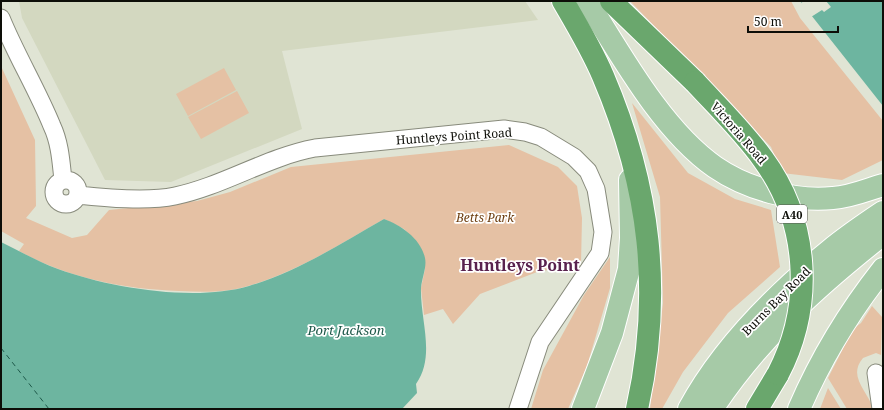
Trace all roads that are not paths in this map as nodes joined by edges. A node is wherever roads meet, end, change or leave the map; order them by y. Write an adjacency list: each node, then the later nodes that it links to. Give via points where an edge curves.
1 (563, 1): 5 (highway, via 603,76)
2 (587, 1): 6 (main road, via 657,107 686,141 715,167 774,194 804,198 854,195)
3 (611, 1): 17 (highway, Victoria Road / A40, bridge, via 752,143 784,193 796,227 802,264 801,301 793,339 778,374)
4 (1, 18): 12 (street, Huntleys Point Road, via 16,54 53,126 60,151 63,180 70,180 76,184 78,195 105,198 173,196 193,191 293,153 315,148 504,129 541,137 574,157 588,171 596,189 603,232 600,254 540,342)
5 (632, 162): 13 (main road, via 629,268 612,333); 14 (highway, via 640,186 648,232 651,280 645,373)
6 (883, 185)
7 (883, 212): 9 (main road, Burns Bay Road)
8 (883, 234): 9 (main road, Burns Bay Road)
9 (835, 259): 15 (main road, Burns Bay Road, via 774,301 725,356); 16 (main road, Burns Bay Road, via 751,356)
10 (883, 269): 18 (main road, via 837,333)
11 (876, 373): 19 (street)
12 (518, 409)
13 (583, 409)
14 (637, 409)
15 (688, 409)
16 (712, 409)
17 (757, 409)
18 (800, 409)
19 (881, 409)

